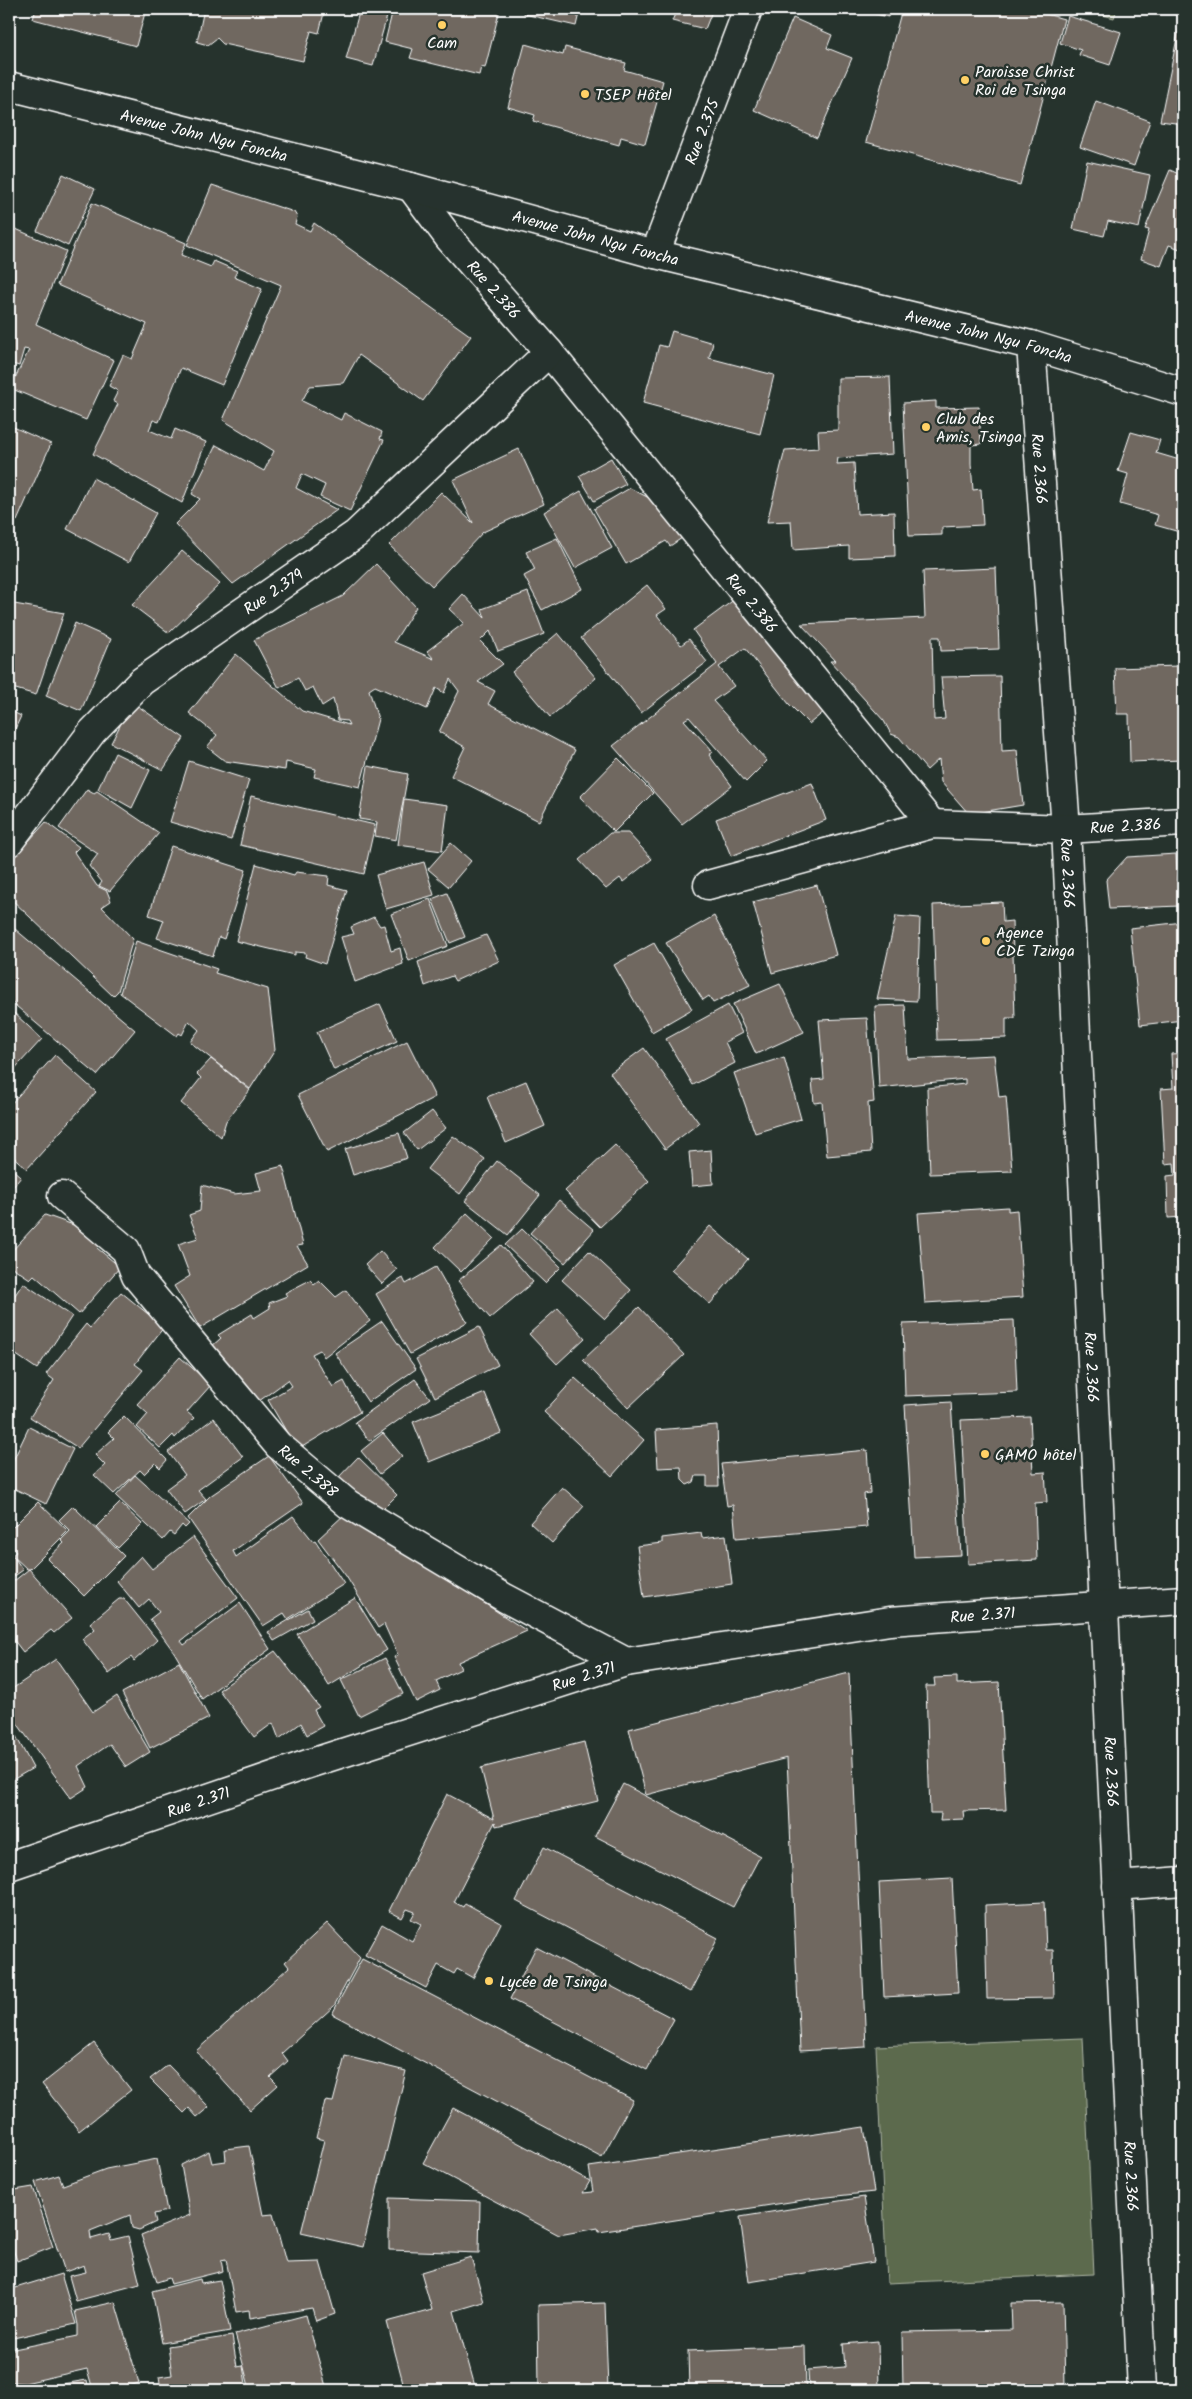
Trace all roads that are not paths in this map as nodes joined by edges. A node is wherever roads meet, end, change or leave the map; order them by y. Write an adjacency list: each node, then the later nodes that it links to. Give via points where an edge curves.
1 (748, 9): 4 (street, Rue 2.375)
2 (9, 86): 3 (street, Avenue John Ngu Foncha)
3 (411, 187): 4 (street, Avenue John Ngu Foncha); 6 (street, Rue 2.386, via 449,238)
4 (655, 254): 5 (street, Avenue John Ngu Foncha)
5 (1031, 345): 7 (street, Avenue John Ngu Foncha); 10 (street, Rue 2.366)
6 (549, 352): 9 (street, Rue 2.386); 11 (street, Rue 2.379, via 356,534 142,681 92,732)
7 (1183, 392)
8 (1183, 822): 10 (street, Rue 2.386)
9 (932, 824): 10 (street, Rue 2.386); 12 (street)
10 (1066, 830): 15 (street, Rue 2.366)
11 (9, 842)
12 (708, 885)
13 (62, 1196): 16 (street, Rue 2.388, via 126,1250 136,1276 278,1446 348,1504 505,1598)
14 (1183, 1600): 15 (street, Rue 2.371)
15 (1104, 1605): 16 (street, Rue 2.371, via 890,1621); 19 (street, Rue 2.366)
16 (626, 1662): 17 (street, Rue 2.371, via 299,1767)
17 (9, 1866)
18 (1183, 1881): 19 (street)
19 (1117, 1886): 20 (street, Rue 2.366)
20 (1142, 2390)

